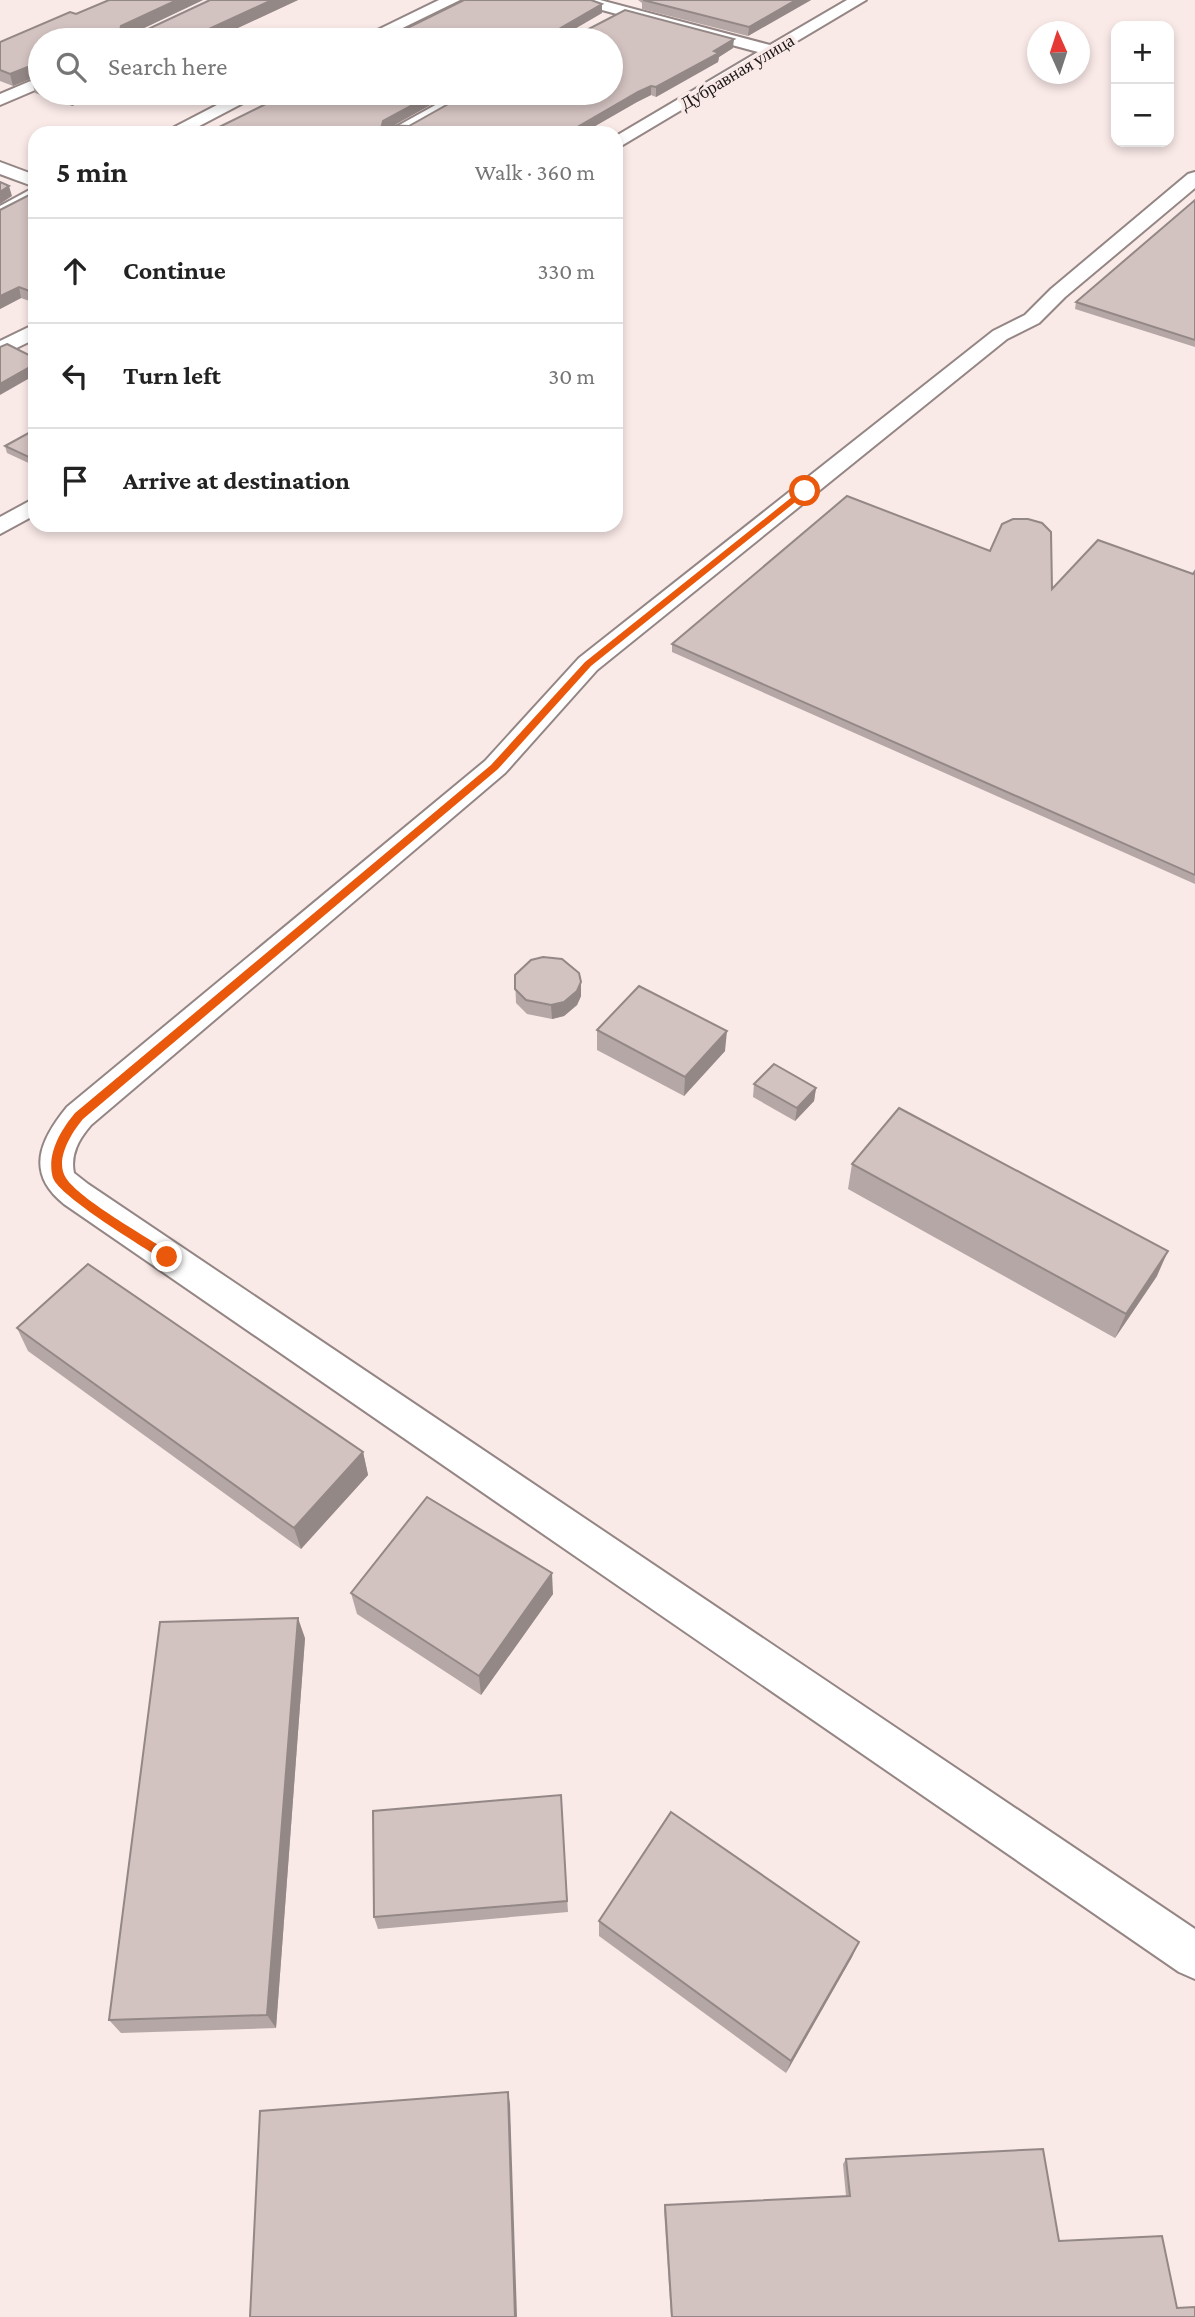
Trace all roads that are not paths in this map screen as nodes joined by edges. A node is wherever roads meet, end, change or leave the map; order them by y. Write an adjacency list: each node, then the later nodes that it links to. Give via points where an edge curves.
1 (452, 0): 7 (street)
2 (582, 0): 5 (street)
3 (644, 0): 5 (street)
4 (858, 0): 8 (street, Дубравная улица)
5 (623, 11): 6 (street); 8 (street)
6 (601, 23)
7 (391, 28)
8 (773, 51): 15 (street, Дубравная улица)
9 (28, 87): 10 (street)
10 (0, 100)
11 (229, 105): 13 (street)
12 (447, 105): 14 (street)
13 (186, 126)
14 (407, 126)
15 (623, 140)
16 (0, 168): 17 (street)
17 (28, 178)
18 (1195, 178): 25 (street, via 1032,319 1000,335 588,664 495,767 79,1116 64,1134 57,1166 59,1179 76,1195)
19 (28, 196): 20 (street)
20 (0, 214)
21 (28, 334): 22 (street)
22 (0, 350)
23 (28, 509): 24 (street)
24 (0, 527)
25 (1195, 1956)

